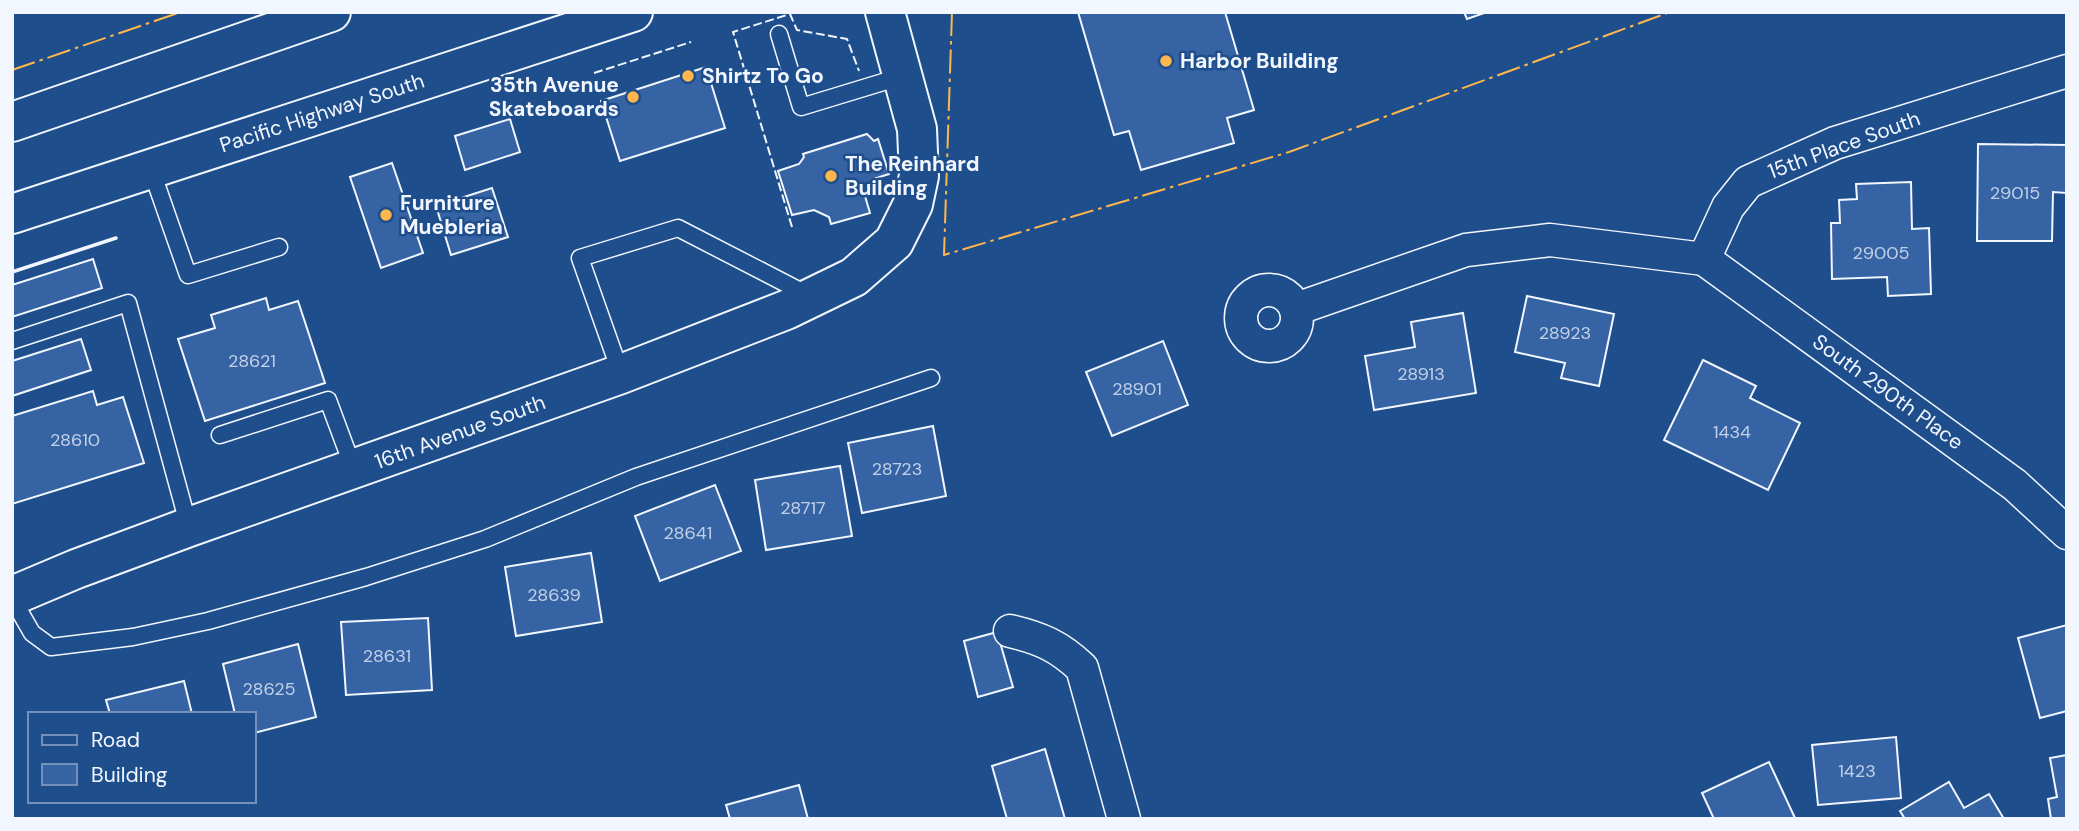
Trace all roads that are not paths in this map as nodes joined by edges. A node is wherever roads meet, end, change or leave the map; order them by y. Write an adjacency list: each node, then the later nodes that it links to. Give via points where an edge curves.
1 (331, 12): 7 (street)
2 (632, 12): 8 (street, Pacific Highway South)
3 (885, 12): 6 (street)
4 (779, 34): 6 (lane, via 801,107)
5 (2067, 71): 11 (street, 15th Place South, via 1835,144 1748,181 1728,207)
6 (904, 76): 12 (street, 16th Avenue South, via 917,129 919,176 913,204 894,242 853,277)
7 (12, 122)
8 (151, 169): 9 (street, Pacific Highway South); 10 (lane, via 188,275)
9 (12, 214)
10 (279, 247)
11 (1704, 259): 13 (street, via 1550,240 1466,250); 20 (street, South 290th Place, via 2015,485)
12 (814, 298): 15 (street, 16th Avenue South); 15 (lane, via 678,228 580,258)
13 (1296, 309)
14 (12, 341): 19 (lane, via 128,303)
15 (621, 374): 18 (street, 16th Avenue South)
16 (930, 378): 21 (lane, via 636,477 485,539 208,621 133,638 51,647 32,633)
17 (220, 435): 18 (lane, via 328,400)
18 (354, 470): 19 (street, 16th Avenue South)
19 (189, 527): 21 (street, 16th Avenue South)
20 (2067, 533)
21 (12, 597)
22 (1010, 631): 23 (street, via 1040,638 1082,667)
23 (1124, 819)

